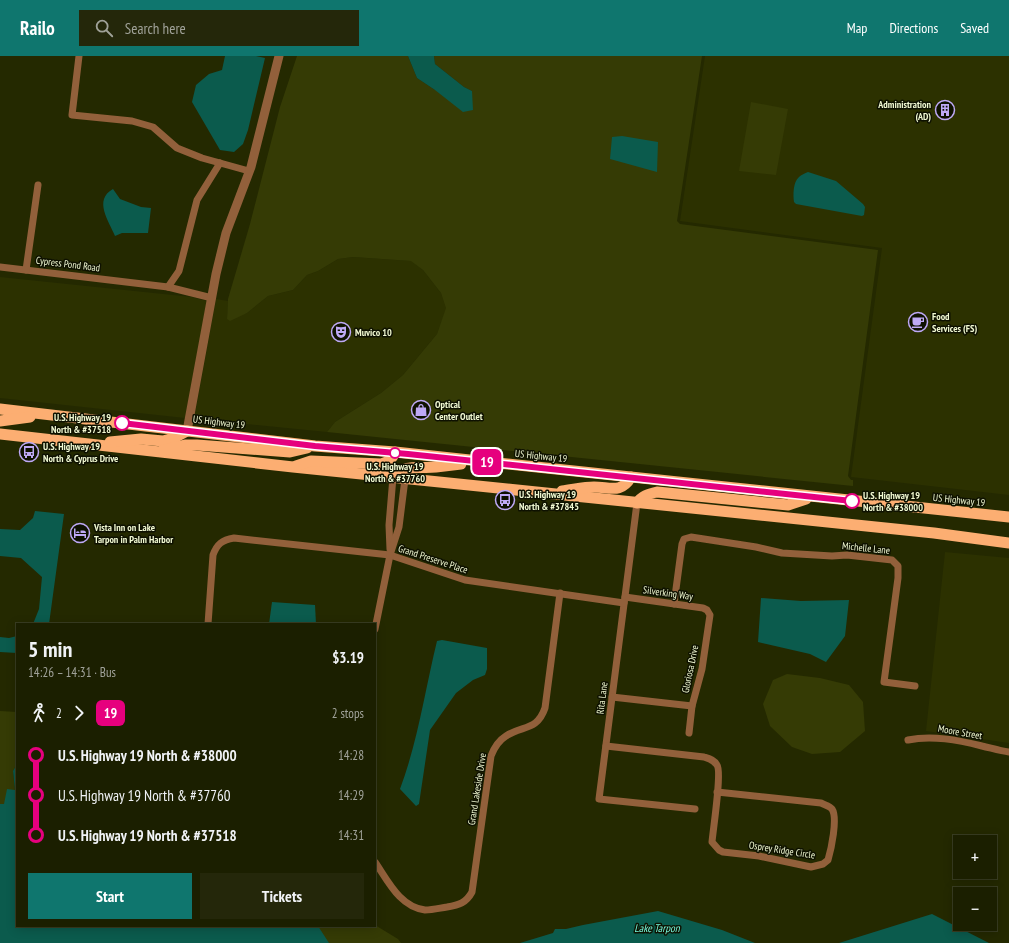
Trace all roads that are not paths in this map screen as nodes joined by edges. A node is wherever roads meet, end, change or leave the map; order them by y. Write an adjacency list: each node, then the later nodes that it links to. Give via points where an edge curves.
1 (79, 56): 3 (street, via 72,115 132,121 153,127 177,148)
2 (279, 56): 4 (street)
3 (220, 163): 4 (street); 8 (street, via 197,200 179,271)
4 (249, 171): 9 (street, via 226,233)
5 (38, 185): 7 (street, Cypress Pond Road)
6 (0, 267): 7 (street)
7 (26, 270): 8 (street, Cypress Pond Road)
8 (168, 287): 9 (street, Cypress Pond Road)
9 (212, 298): 13 (street)
10 (0, 409): 11 (highway, US Highway 19)
11 (47, 415): 12 (highway); 13 (highway, US Highway 19)
12 (0, 420)
13 (187, 431): 15 (highway, via 163,441 141,439); 16 (highway, US Highway 19)
14 (0, 434): 15 (highway)
15 (90, 444): 17 (highway)
16 (315, 446): 17 (highway, via 290,452 185,445); 18 (highway, US Highway 19)
17 (156, 452): 20 (highway)
18 (395, 452): 19 (highway, US Highway 19); 20 (highway, via 388,462 382,464 311,461)
19 (478, 461): 21 (highway, via 413,467 404,469); 22 (highway, US Highway 19)
20 (293, 467): 21 (highway)
21 (393, 477): 23 (highway); 29 (street, via 389,525)
22 (631, 477): 24 (highway, via 627,484 616,489 593,487); 25 (highway, US Highway 19)
23 (405, 479): 24 (highway); 29 (street, via 399,527)
24 (541, 493): 26 (highway)
25 (810, 497): 26 (highway, via 788,505 657,492 650,493); 27 (highway, US Highway 19)
26 (637, 503): 28 (highway); 31 (street, Rita Lane)
27 (1009, 518)
28 (1009, 543)
29 (390, 555): 30 (street, Grand Preserve Place, via 465,580); 34 (street, Grand Preserve Place, via 226,539 220,542 213,555); 35 (street)
30 (560, 593): 31 (street, Grand Preserve Place); 45 (street, Grand Lakeside Drive, via 543,714 531,726 506,736 494,747 491,756 469,899 463,903 431,910 417,908 402,900)
31 (625, 600): 32 (street, Silverking Way); 37 (street, Rita Lane)
32 (674, 604): 33 (street, Silverking Way); 36 (street, Michelle Lane, via 682,544 684,539 690,537 782,553 832,556 847,554 892,560 898,566 898,578 884,682)
33 (707, 610): 38 (street, Gloriosa Drive, via 710,615 705,653)
34 (208, 623)
35 (376, 624)
36 (915, 686)
37 (612, 696): 38 (street); 41 (street, Rita Lane)
38 (692, 706): 39 (street, Gloriosa Drive)
39 (689, 733)
40 (908, 740): 42 (street, Moore Street, via 933,737)
41 (606, 746): 43 (street, Osprey Ridge Circle, via 712,760 720,771); 44 (street, Rita Lane, via 599,799)
42 (1009, 752)
43 (717, 792): 43 (street, Osprey Ridge Circle, via 712,842 719,850 811,867 828,860 835,819 832,809 828,806 821,803)
44 (695, 809)
45 (376, 863)

